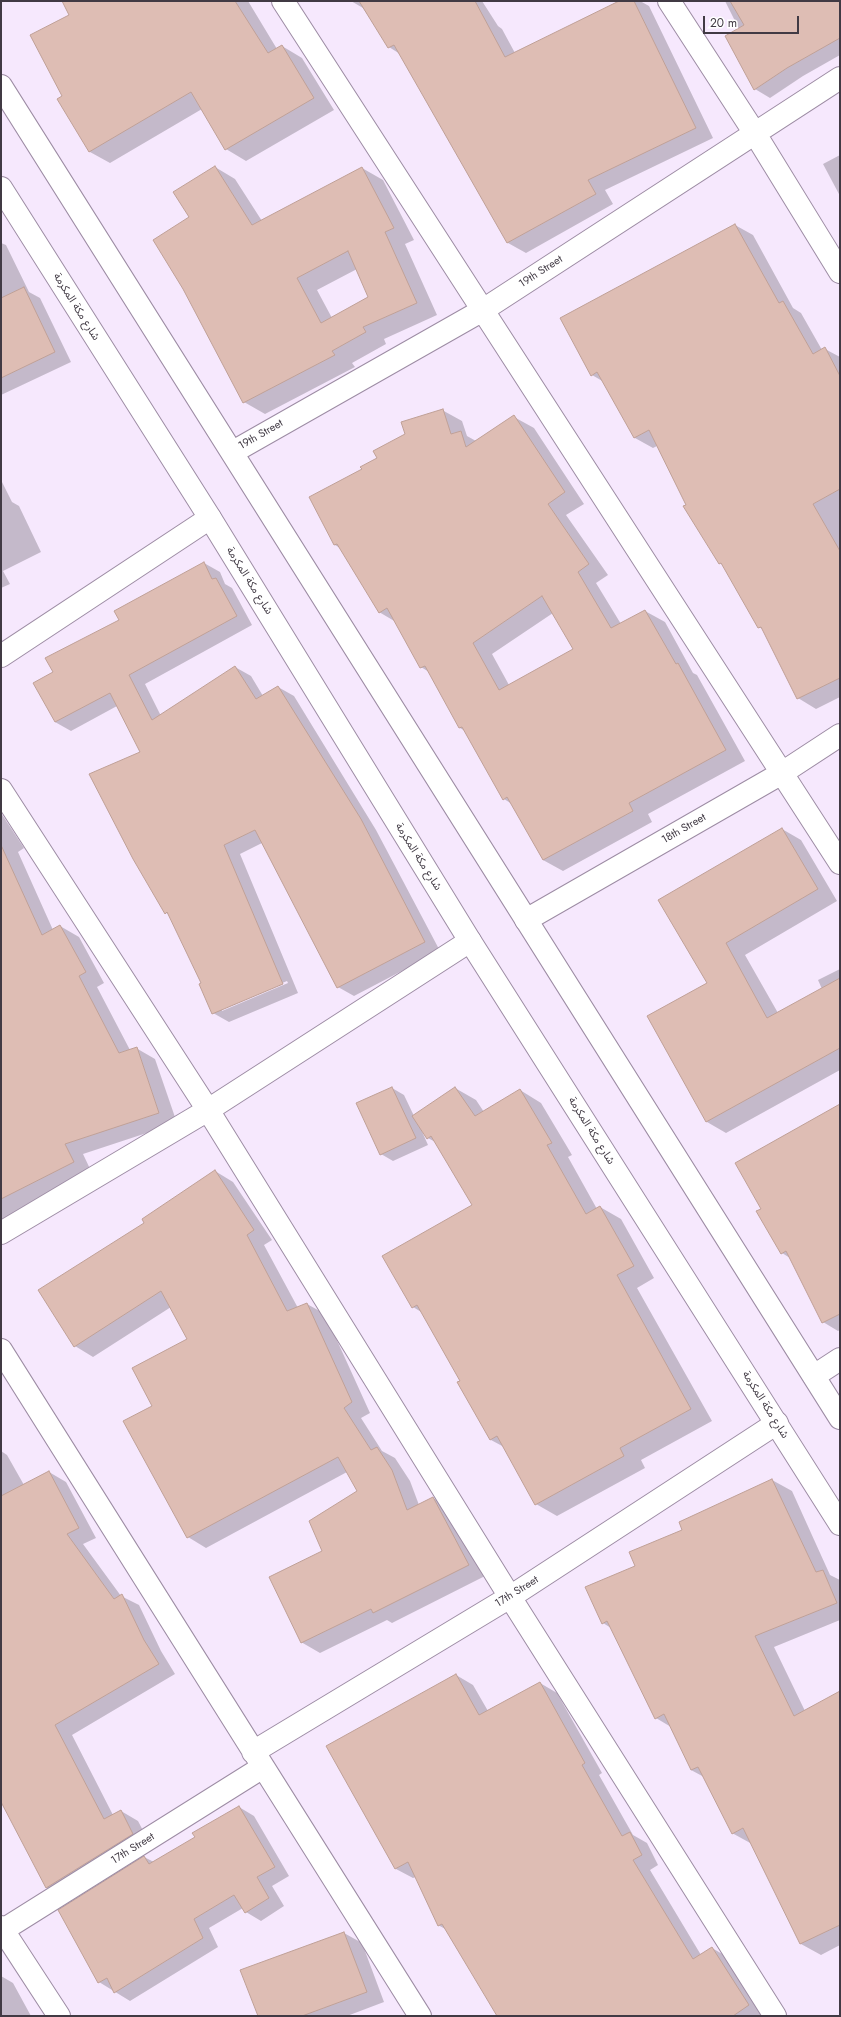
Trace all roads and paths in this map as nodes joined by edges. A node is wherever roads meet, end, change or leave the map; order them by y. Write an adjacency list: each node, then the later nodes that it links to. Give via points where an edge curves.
1 (283, 1): 8 (street)
2 (669, 1): 5 (street)
3 (840, 78): 5 (street, 19th Street)
4 (1, 86): 9 (street)
5 (754, 132): 7 (street); 8 (street, 19th Street)
6 (1, 188): 10 (street, شارع مكة المكرمة)
7 (840, 272)
8 (483, 310): 9 (street, 19th Street); 13 (street)
9 (233, 452): 16 (street)
10 (210, 518): 11 (street); 17 (street, شارع مكة المكرمة)
11 (1, 656)
12 (840, 735): 13 (street, 18th Street)
13 (782, 773): 15 (street); 16 (street, 18th Street)
14 (1, 790): 18 (street)
15 (840, 863)
16 (526, 920): 22 (street)
17 (470, 941): 18 (street); 24 (street, شارع مكة المكرمة)
18 (208, 1110): 19 (street); 26 (street)
19 (1, 1233)
20 (1, 1350): 27 (street)
21 (840, 1359): 22 (street)
22 (814, 1376): 23 (street)
23 (840, 1418)
24 (777, 1423): 25 (street, شارع مكة المكرمة); 26 (street, 17th Street)
25 (840, 1524)
26 (510, 1597): 27 (street, 17th Street); 31 (street)
27 (258, 1759): 28 (street, 17th Street); 30 (street)
28 (2, 1929): 29 (street)
29 (58, 2016)
30 (420, 2016)
31 (775, 2016)

